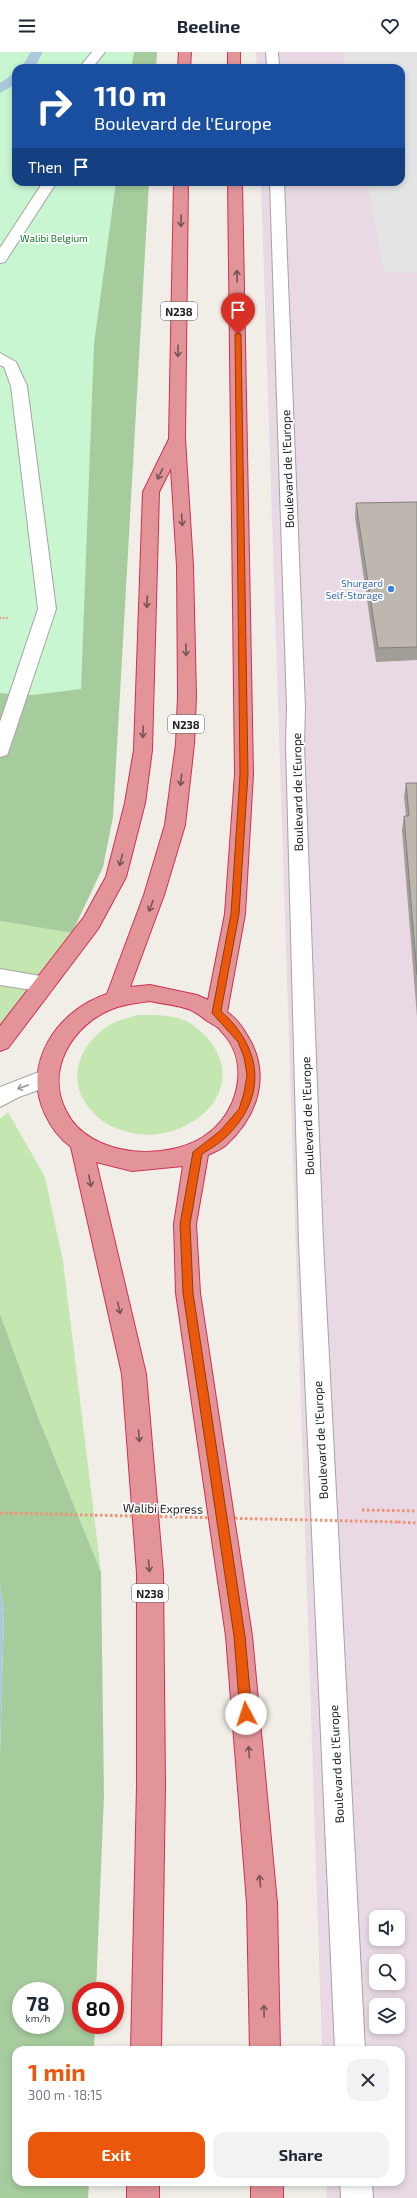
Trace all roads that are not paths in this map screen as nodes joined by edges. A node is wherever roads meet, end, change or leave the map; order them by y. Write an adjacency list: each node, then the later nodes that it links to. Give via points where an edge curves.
1 (99, 52): 5 (street)
2 (185, 52): 6 (highway)
3 (234, 52): 7 (highway)
4 (272, 52): 8 (street)
5 (88, 64)
6 (184, 64)
7 (234, 64)
8 (273, 64)
9 (47, 186): 13 (street)
10 (182, 186): 15 (highway, N238, one-way to 15)
11 (235, 186): 20 (highway, one-way to 11, via 235,914 244,774)
12 (277, 186): 28 (street, Boulevard de l'Europe, via 296,708 295,752 311,1242)
13 (0, 259)
14 (0, 358): 16 (street, via 11,365 19,386 47,609)
15 (177, 439): 18 (highway, one-way to 18, via 151,492 143,750 135,803 116,877 91,923); 19 (highway, N238, one-way to 19, via 184,566 187,696 185,744 175,825 154,896)
16 (0, 750)
17 (0, 977): 18 (street)
18 (45, 984): 21 (highway)
19 (115, 999): 20 (highway, via 133,995 168,995 185,998); 22 (highway, via 97,1006 80,1017 67,1030 49,1061)
20 (216, 1013): 25 (highway, via 242,1040 251,1075 249,1093 242,1111 231,1127 216,1141)
21 (0, 1042)
22 (47, 1078): 23 (street, one-way to 23, via 11,1091); 24 (highway, via 47,1090 55,1114 71,1135)
23 (0, 1098)
24 (81, 1143): 25 (highway, via 117,1160 137,1162 178,1159); 26 (highway, N238, one-way to 26, via 134,1374 150,1573 151,1785)
25 (197, 1152): 27 (highway, one-way to 25, via 262,1903 239,1636 188,1293 185,1224)
26 (146, 2046)
27 (265, 2046)
28 (350, 2046)
29 (143, 2186): 32 (highway)
30 (267, 2186): 33 (highway)
31 (356, 2186): 34 (street)
32 (143, 2198)
33 (267, 2198)
34 (357, 2198)

